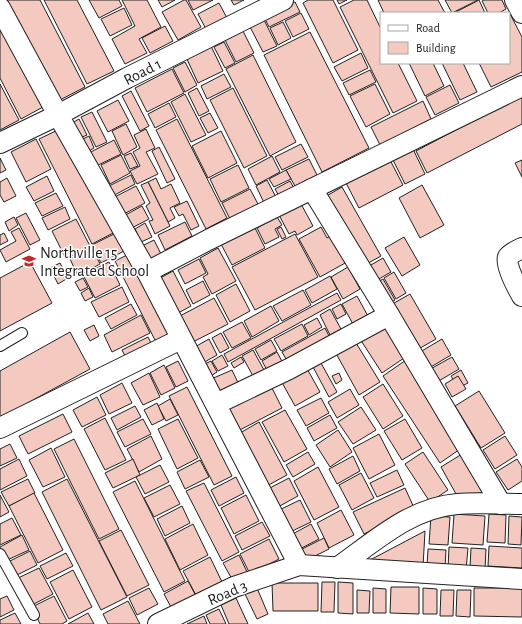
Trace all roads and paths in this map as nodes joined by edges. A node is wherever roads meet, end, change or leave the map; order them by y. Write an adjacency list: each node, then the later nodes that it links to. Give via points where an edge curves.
1 (283, 0): 6 (street, Road 1)
2 (515, 0): 4 (street)
3 (0, 8): 6 (street)
4 (522, 13)
5 (522, 86): 8 (street)
6 (58, 115): 7 (street, Road 1); 10 (street)
7 (0, 142)
8 (312, 189): 10 (street); 12 (street)
9 (522, 248): 11 (street, via 509,255 507,261)
10 (147, 272): 14 (street)
11 (522, 296)
12 (389, 315): 16 (street, via 295,366); 18 (street)
13 (22, 332): 15 (lane)
14 (181, 339): 16 (street); 17 (street)
15 (0, 346)
16 (216, 404): 21 (street)
17 (0, 428)
18 (501, 504): 19 (street); 22 (street, via 458,504 419,513)
19 (522, 504)
20 (0, 554): 24 (lane)
21 (299, 565): 22 (street); 25 (street, Road 3, via 234,587)
22 (337, 568): 23 (street)
23 (522, 579)
24 (34, 615)
25 (158, 624)

